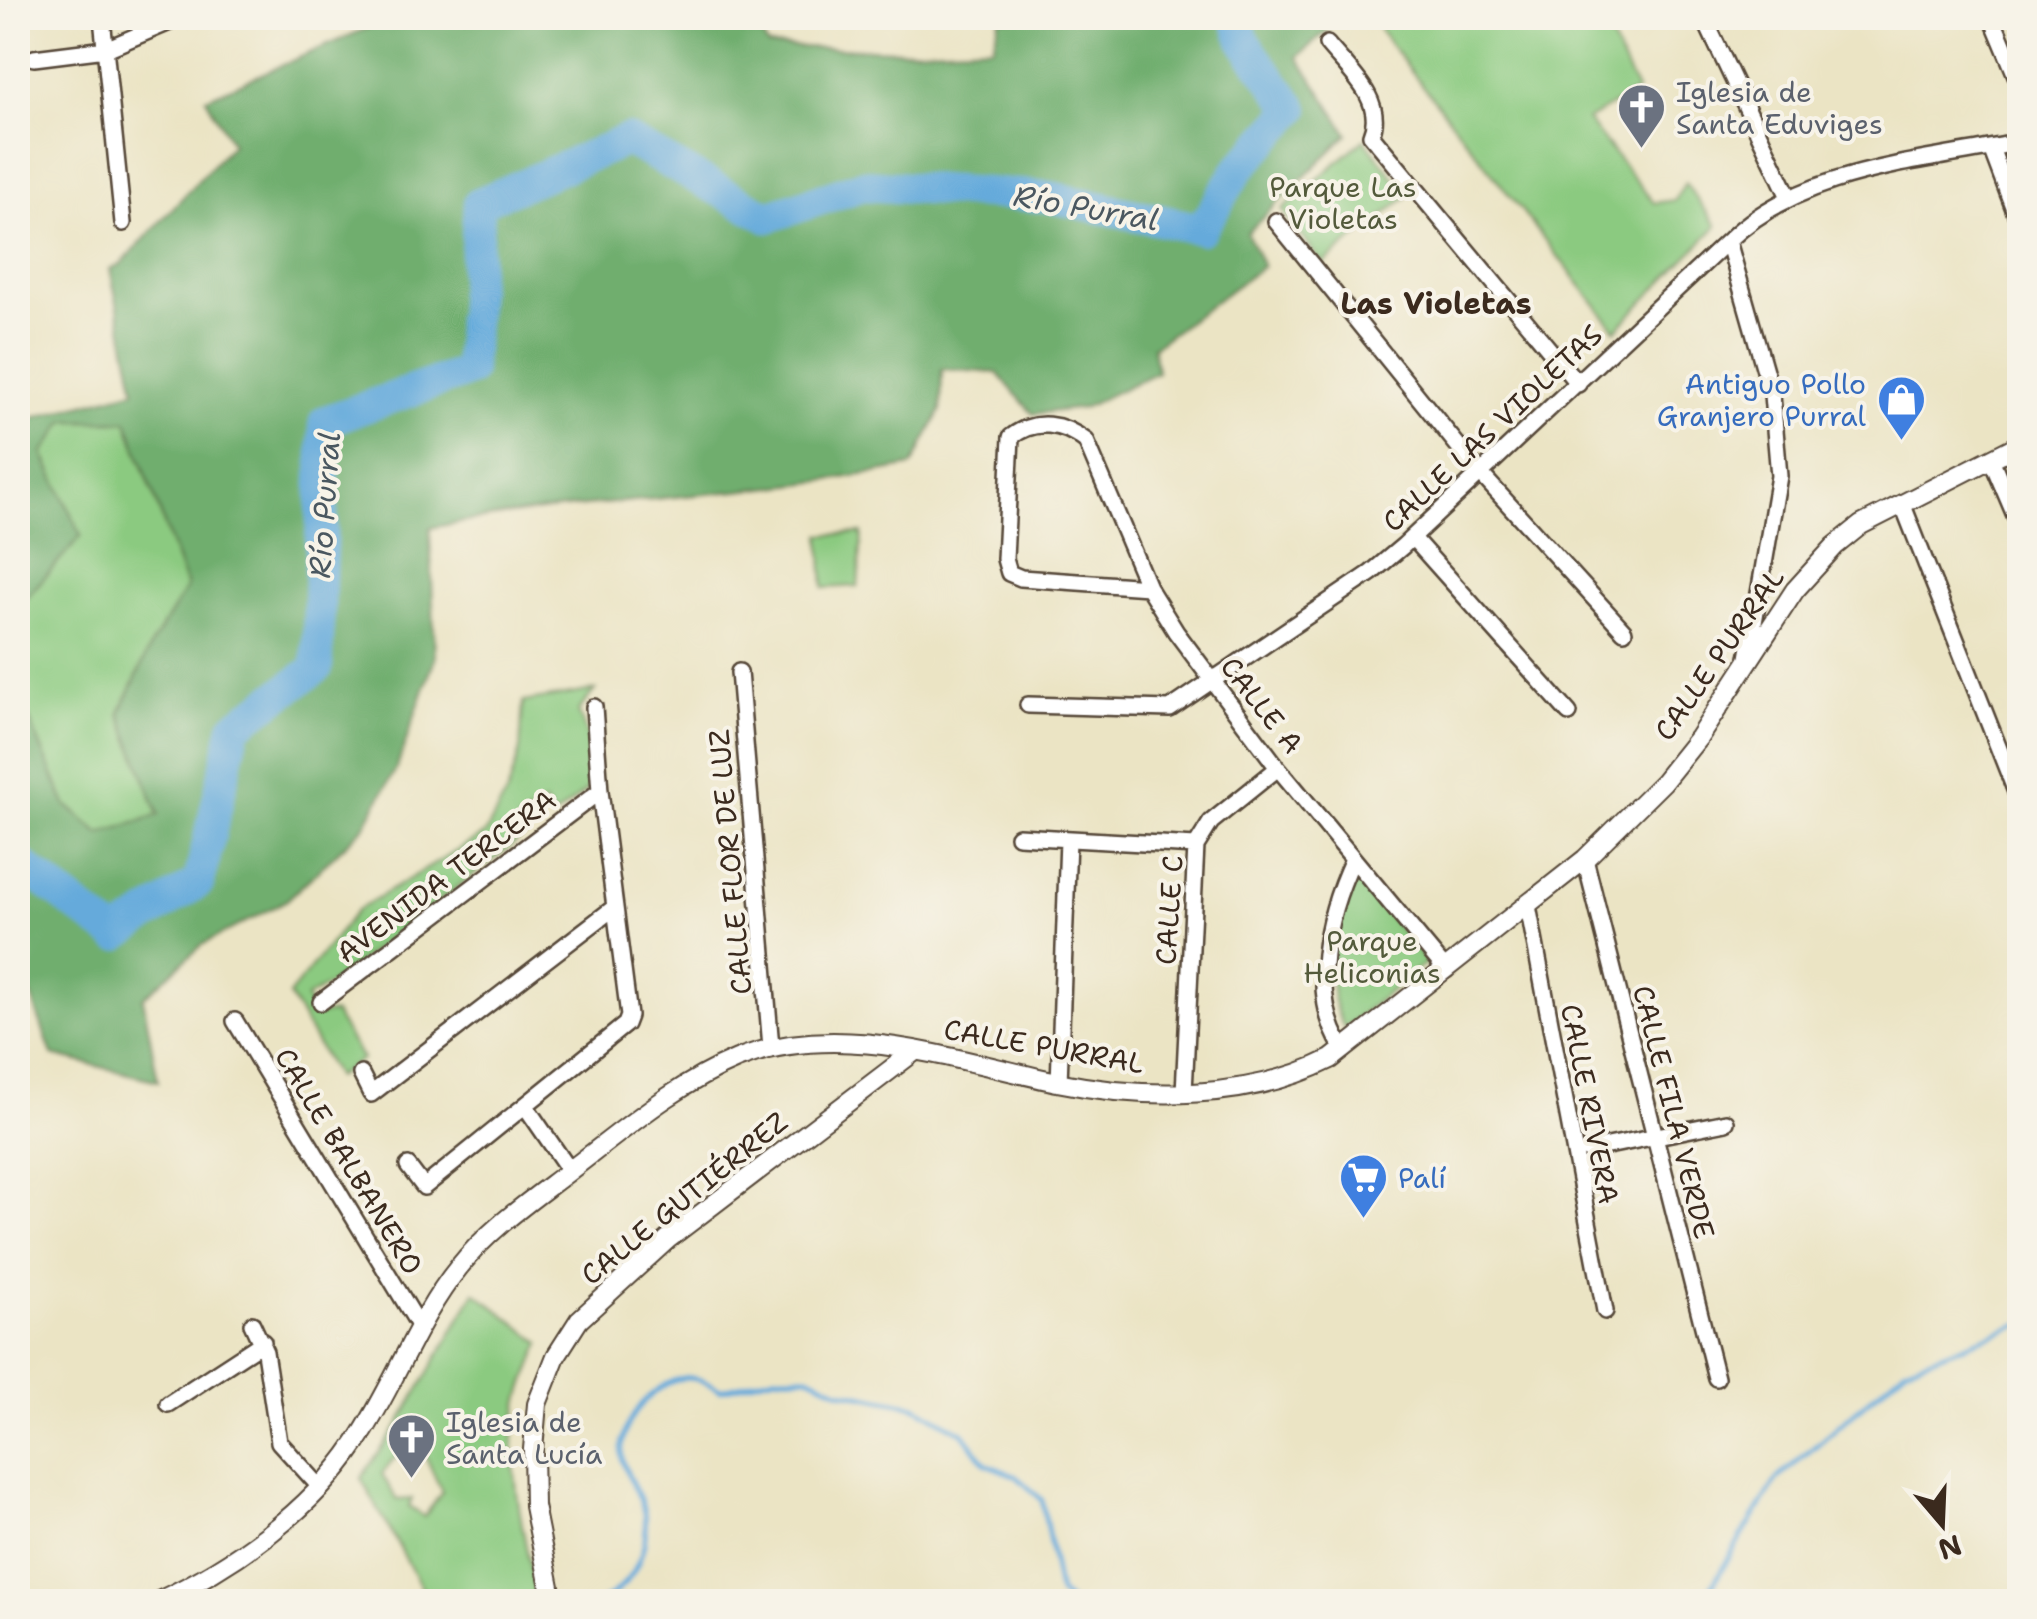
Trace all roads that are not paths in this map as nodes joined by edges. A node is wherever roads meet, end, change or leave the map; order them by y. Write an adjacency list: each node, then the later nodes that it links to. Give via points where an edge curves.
1 (102, 18): 6 (street)
2 (179, 18): 6 (street)
3 (1704, 18): 11 (street)
4 (1992, 18): 8 (street)
5 (1327, 44): 16 (street, via 1368,94 1376,116 1371,135)
6 (106, 49): 7 (street); 13 (street)
7 (34, 58)
8 (2020, 86)
9 (2020, 142): 10 (street, CALLE LAS VIOLETAS)
10 (1991, 148): 11 (street, CALLE LAS VIOLETAS); 14 (street)
11 (1788, 196): 15 (street, CALLE LAS VIOLETAS)
12 (1276, 221): 19 (street)
13 (123, 223)
14 (2020, 225)
15 (1728, 240): 16 (street, CALLE LAS VIOLETAS); 25 (street, via 1772,396 1779,476)
16 (1578, 384): 19 (street, CALLE LAS VIOLETAS)
17 (2020, 444): 18 (street, CALLE PURRAL)
18 (1991, 459): 20 (street, CALLE PURRAL); 21 (street)
19 (1480, 474): 22 (street, CALLE LAS VIOLETAS); 24 (street)
20 (1902, 503): 25 (street, CALLE PURRAL, via 1835,546 1794,590); 33 (street)
21 (2020, 527)
22 (1413, 538): 27 (street, CALLE LAS VIOLETAS); 30 (street)
23 (1148, 587): 23 (street, CALLE A, via 1086,442 1071,430 1038,424 1011,437 1009,573); 27 (street, CALLE A)
24 (1624, 631)
25 (1748, 658): 38 (street, CALLE PURRAL, via 1663,782)
26 (739, 672): 44 (street, CALLE FLOR DE LUZ)
27 (1210, 681): 28 (street, CALLE LAS VIOLETAS, via 1170,709 1155,711); 31 (street, CALLE A)
28 (1028, 705)
29 (594, 707): 32 (street)
30 (1569, 713)
31 (1278, 768): 36 (street, CALLE C, via 1212,822); 37 (street, CALLE A)
32 (600, 791): 40 (street); 42 (street, AVENIDA TERCERA)
33 (2020, 802)
34 (1018, 836): 35 (street)
35 (1068, 840): 36 (street); 48 (street)
36 (1196, 846): 49 (street, CALLE C)
37 (1353, 859): 41 (street, CALLE A); 46 (street, via 1327,929 1326,1012)
38 (1585, 859): 39 (street, CALLE PURRAL); 52 (street, CALLE FILA VERDE)
39 (1528, 906): 41 (street, CALLE PURRAL); 56 (street, CALLE RIVERA)
40 (615, 907): 47 (street, via 372,1094); 50 (street, via 626,1024)
41 (1446, 970): 46 (street, CALLE PURRAL)
42 (321, 1002)
43 (235, 1022): 58 (street, CALLE BALBANERO)
44 (771, 1047): 45 (street, CALLE PURRAL); 55 (street, CALLE PURRAL, via 695,1081)
45 (914, 1050): 48 (street, CALLE PURRAL); 64 (street, CALLE GUTIÉRREZ, via 668,1239 571,1332 538,1404 533,1449 534,1506)
46 (1344, 1050): 49 (street, CALLE PURRAL, via 1301,1074)
47 (361, 1074)
48 (1060, 1083): 49 (street, CALLE PURRAL, via 1135,1094)
49 (1184, 1092)
50 (526, 1107): 54 (street, via 424,1187); 55 (street)
51 (1726, 1122): 52 (street)
52 (1654, 1136): 53 (street); 60 (street, CALLE FILA VERDE)
53 (1588, 1150)
54 (408, 1166)
55 (570, 1171): 58 (street, CALLE PURRAL, via 461,1264)
56 (1605, 1311)
57 (252, 1324): 59 (street)
58 (420, 1327): 62 (street, CALLE PURRAL, via 358,1441)
59 (262, 1342): 61 (street); 62 (street, via 279,1442)
60 (1716, 1378)
61 (168, 1404)
62 (320, 1487): 63 (street, CALLE PURRAL, via 248,1549)
63 (157, 1602)
64 (553, 1602)

